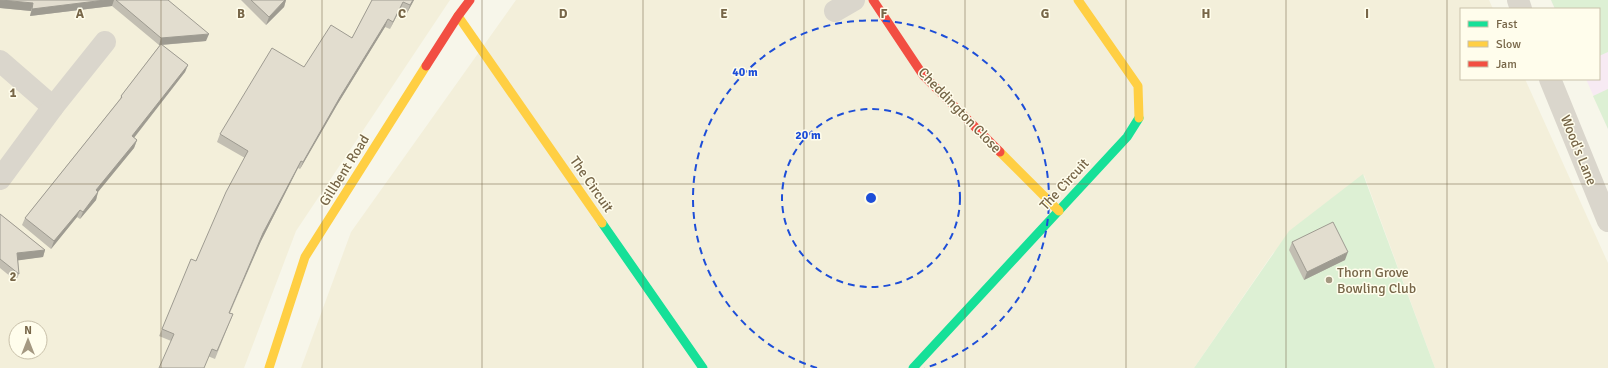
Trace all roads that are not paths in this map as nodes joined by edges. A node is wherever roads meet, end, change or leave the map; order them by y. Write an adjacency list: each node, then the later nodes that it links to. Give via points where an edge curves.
1 (470, 0): 4 (street, Gillbent Road)
2 (873, 0): 10 (street, Cheddington Close, via 923,75)
3 (1078, 0): 10 (street, The Circuit, via 1138,86 1140,117 1127,137)
4 (458, 16): 12 (street, Gillbent Road, via 305,257); 13 (street, The Circuit)
5 (105, 42): 8 (street)
6 (0, 62): 8 (street)
7 (1550, 80): 11 (street, Wood's Lane)
8 (53, 107): 9 (street)
9 (0, 179)
10 (1059, 211): 14 (street, The Circuit)
11 (1608, 221)
12 (269, 368)
13 (703, 368)
14 (913, 368)

